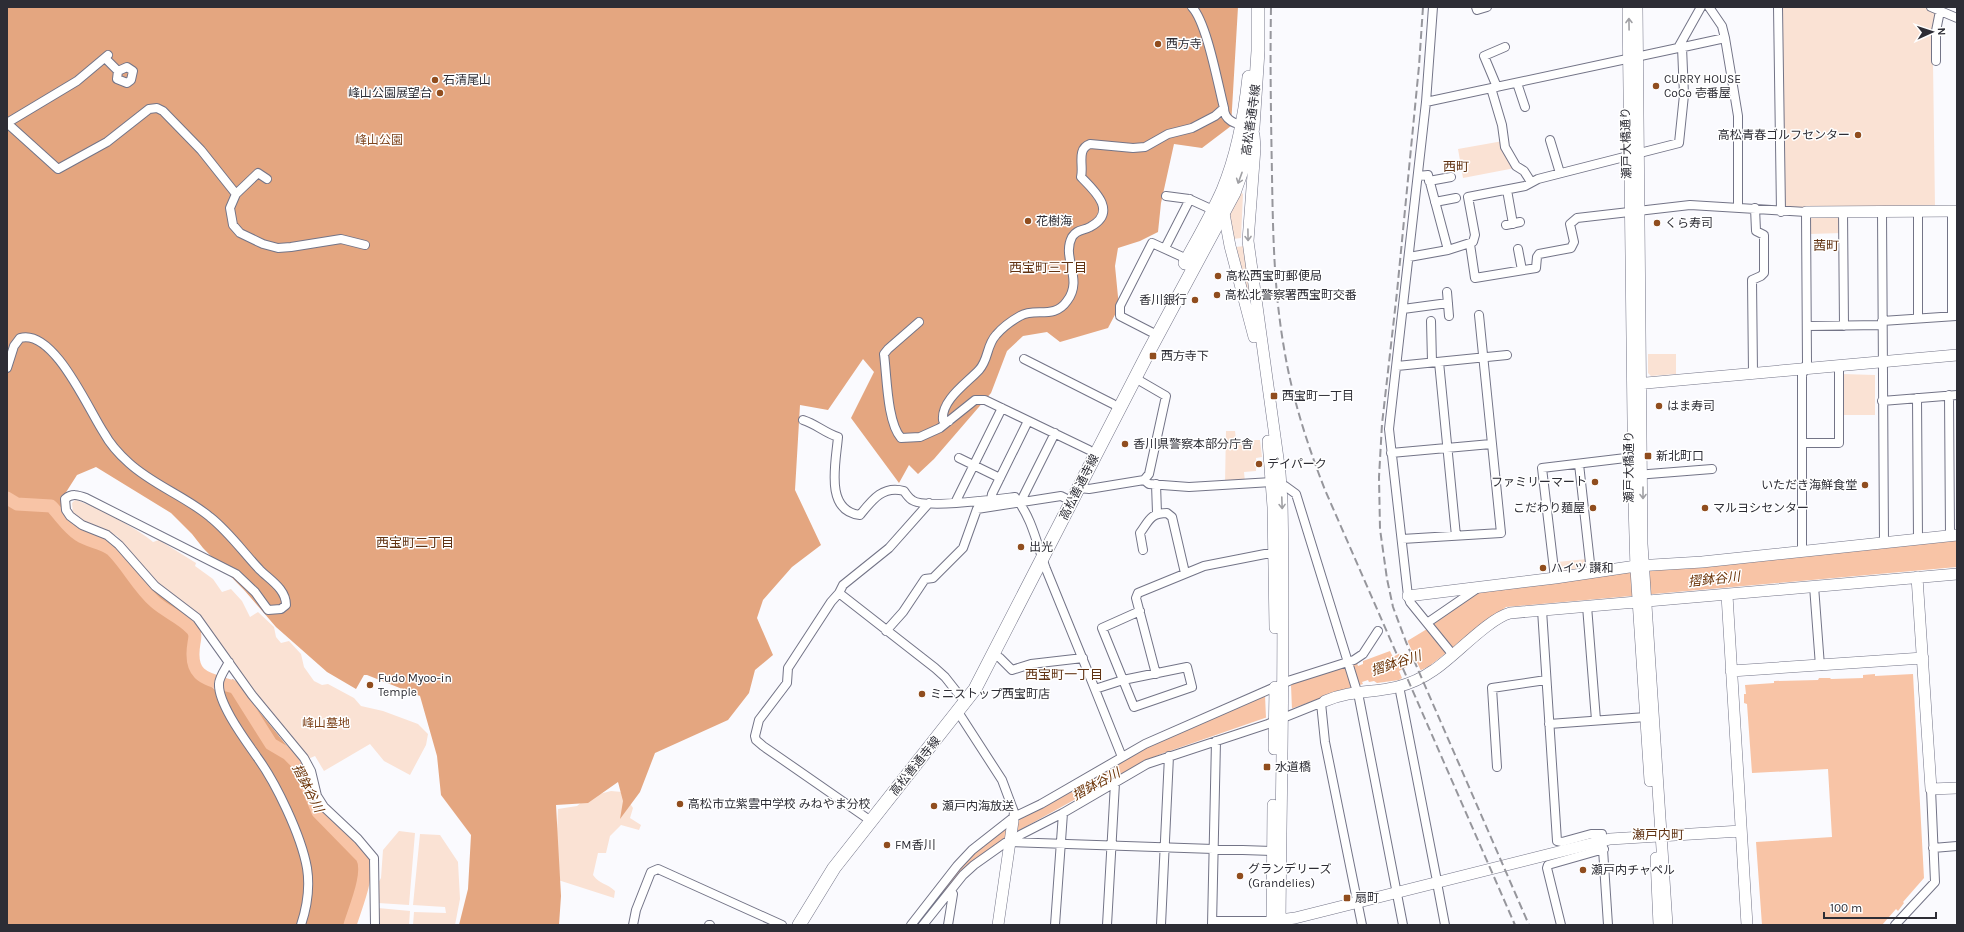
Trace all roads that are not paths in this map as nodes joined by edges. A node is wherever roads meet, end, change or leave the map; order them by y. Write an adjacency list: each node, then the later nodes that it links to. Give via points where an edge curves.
1 (1192, 7): 25 (street, via 1199,15)
2 (1250, 7): 27 (main road, 高松善通寺線)
3 (1258, 7): 27 (main road, 高松善通寺線, via 1258,58)
4 (1433, 7): 23 (street)
5 (1476, 7): 6 (street, via 1477,10)
6 (1487, 7)
7 (1628, 7): 18 (street, 瀬戸大橋通り, one-way to 7)
8 (1637, 7): 18 (street, 瀬戸大橋通り)
9 (1701, 7): 17 (street)
10 (1709, 7): 15 (street, via 1722,26)
11 (1778, 7): 50 (street)
12 (1931, 7): 13 (street)
13 (1940, 11): 14 (street); 19 (street, via 1936,31)
14 (1957, 18)
15 (1725, 38): 17 (street); 42 (street, via 1738,116)
16 (1505, 47): 22 (street, via 1484,56)
17 (1680, 48): 18 (street); 29 (street, via 1684,95 1679,143)
18 (1634, 59): 21 (street); 29 (street, 瀬戸大橋通り)
19 (1936, 61)
20 (118, 71): 26 (street, via 107,56 77,81)
21 (1517, 83): 22 (street); 24 (street)
22 (1494, 88): 23 (street); 35 (street, via 1505,147 1516,166)
23 (1426, 102): 31 (street)
24 (1524, 107)
25 (1224, 108): 27 (street, via 1224,113 1236,125); 95 (street, via 1215,116 1192,128 1168,134 1145,147 1090,144 1085,146 1082,150 1081,177 1098,195 1103,210 1096,223 1078,230 1072,237 1068,248 1075,279 1073,290 1067,302 1056,310 1022,315 996,335 981,368 951,399 942,413 943,420)
26 (7, 123): 37 (street, via 58,169 107,142 149,109 156,108 163,111 201,150)
27 (1247, 126): 44 (main road, 高松善通寺線, via 1223,189); 44 (main road, 高松善通寺線, one-way to 44, via 1240,177); 111 (street, one-way to 111, via 1255,148 1248,241)
28 (1550, 140): 30 (street)
29 (1635, 153): 30 (street); 45 (street, 瀬戸大橋通り)
30 (1560, 173): 35 (street)
31 (1418, 176): 34 (street, via 1428,175); 60 (street)
32 (1451, 176): 34 (street)
33 (267, 179): 37 (street, via 258,173)
34 (1429, 181): 41 (street)
35 (1531, 182): 36 (street)
36 (1506, 190): 52 (street); 54 (street, via 1468,198 1475,239)
37 (236, 194): 55 (street, via 230,208 233,225 240,233 263,244 278,248 341,239)
38 (1166, 196): 40 (street)
39 (1456, 198): 41 (street)
40 (1190, 199): 44 (street); 57 (street)
41 (1435, 202): 59 (street)
42 (1738, 207): 43 (street); 45 (street, via 1690,205)
43 (1756, 208): 50 (street); 86 (street, via 1756,231 1764,235 1764,273 1752,280)
44 (1218, 210): 53 (main road, 高松善通寺線); 56 (street); 61 (main road, 高松善通寺線)
45 (1635, 211): 62 (street, via 1577,218 1570,224 1574,242 1570,248 1539,254 1536,268); 88 (street, 瀬戸大橋通り)
46 (1843, 211): 47 (street); 51 (street); 74 (street)
47 (1882, 211): 48 (street); 72 (street)
48 (1918, 211): 49 (street); 69 (street)
49 (1954, 211): 68 (street)
50 (1781, 212): 51 (street)
51 (1806, 212): 73 (street)
52 (1513, 224)
53 (1209, 237): 56 (street, via 1220,238); 75 (main road, 高松善通寺線)
54 (1470, 244): 59 (street); 62 (street, via 1475,278)
55 (365, 245)
56 (1230, 246): 111 (street, via 1251,322 1269,448)
57 (1165, 248): 61 (street); 75 (street, via 1156,243 1151,245 1119,309 1120,316)
58 (1518, 249): 62 (street)
59 (1448, 250): 60 (street)
60 (1409, 257): 65 (street)
61 (1187, 259): 75 (main road, 高松善通寺線)
62 (1522, 270)
63 (1447, 292): 64 (street)
64 (1448, 304): 65 (street); 67 (street)
65 (1403, 309): 83 (street)
66 (1479, 315): 78 (street)
67 (1449, 316)
68 (1954, 316): 69 (street)
69 (1918, 318): 72 (street)
70 (1431, 321): 81 (street)
71 (919, 322): 95 (street, via 884,354 892,421 901,438 920,437)
72 (1882, 323): 74 (street); 80 (street)
73 (1807, 326): 74 (street); 85 (street, via 1807,363)
74 (1844, 326)
75 (1154, 334): 87 (main road, 高松善通寺線); 92 (main road, 高松善通寺線)
76 (1507, 355): 78 (street)
77 (1957, 355): 80 (street)
78 (1484, 357): 81 (street); 99 (street)
79 (1024, 359): 92 (street)
80 (1882, 361): 82 (street); 91 (street)
81 (1435, 362): 83 (street); 100 (street)
82 (1839, 365): 85 (street); 98 (street, via 1839,443)
83 (1397, 366): 102 (street, via 1389,428)
84 (7, 368): 151 (street, via 14,346 20,338 32,337 43,344 69,372 104,434 129,463 210,517 282,591 286,605 281,610 268,610 255,592 236,574 86,498 76,495 65,499 66,510 70,516 82,525 107,535 155,586 197,618)
85 (1804, 369): 86 (street); 98 (street)
86 (1753, 373): 88 (street)
87 (1135, 378): 110 (street, via 1166,396 1149,474); 113 (main road, 高松善通寺線)
88 (1637, 384): 103 (street, 瀬戸大橋通り); 108 (street, 瀬戸大橋通り)
89 (1953, 395): 90 (street); 120 (street)
90 (1917, 398): 91 (street); 123 (street)
91 (1882, 401): 124 (street)
92 (1113, 404): 101 (main road, 高松善通寺線)
93 (1002, 408): 95 (street, via 985,400 975,400); 96 (street); 106 (street)
94 (803, 420): 117 (street, via 838,437 835,488 843,507 849,512 860,514 875,497 890,490 904,491 912,501)
95 (949, 421)
96 (1028, 421): 97 (street); 109 (street)
97 (1054, 434): 101 (street); 118 (street)
98 (1802, 443): 126 (street)
99 (1491, 444): 100 (street); 121 (street, via 1501,533)
100 (1447, 448): 102 (street); 121 (street)
101 (1089, 450): 114 (main road, 高松善通寺線)
102 (1391, 453): 122 (street)
103 (1634, 457): 105 (street); 108 (street, 瀬戸大橋通り)
104 (959, 458): 106 (street)
105 (1579, 464): 130 (street); 134 (street, via 1542,468)
106 (974, 465): 109 (street); 116 (street)
107 (1712, 469): 108 (street)
108 (1638, 475): 129 (street, 瀬戸大橋通り, via 1642,544)
109 (1000, 478): 115 (street)
110 (1144, 480): 112 (street, via 1149,484); 113 (street, via 1089,489)
111 (1277, 483): 112 (street, via 1189,487); 128 (street); 152 (street, via 1296,494)
112 (1156, 484): 119 (street)
113 (1079, 488): 127 (main road, 高松善通寺線)
114 (1065, 498): 118 (street, via 1061,496); 127 (main road, 高松善通寺線)
115 (991, 499): 116 (street, via 968,503); 118 (street, via 1015,497)
116 (955, 502): 117 (street)
117 (929, 503): 137 (street, via 889,548 844,585)
118 (1020, 503): 127 (street, via 1030,522); 145 (street, via 977,509 964,548 933,578 925,580)
119 (1157, 513): 125 (street, via 1140,533); 131 (street, via 1167,513 1172,517)
120 (1954, 535): 123 (street)
121 (1456, 536): 122 (street)
122 (1402, 539): 139 (street)
123 (1918, 539): 124 (street)
124 (1884, 543): 126 (street)
125 (1143, 550)
126 (1802, 551): 129 (street)
127 (1041, 554): 148 (main road, 高松善通寺線); 149 (street); 162 (main road, 高松善通寺線, via 980,665)
128 (1279, 554): 131 (street, via 1265,554 1204,566); 159 (street)
129 (1640, 567): 130 (street); 140 (street, 瀬戸大橋通り)
130 (1592, 572): 134 (street)
131 (1185, 573): 143 (street, via 1138,594 1136,598)
132 (1957, 574): 133 (street)
133 (1917, 577): 136 (street); 150 (street)
134 (1555, 578): 135 (street)
135 (1480, 586): 139 (street); 144 (street)
136 (1814, 586): 138 (street); 153 (street)
137 (839, 593): 145 (street); 177 (street, via 788,668 787,683 759,720 755,736 763,746)
138 (1726, 595): 140 (street); 154 (street)
139 (1408, 596): 144 (street)
140 (1643, 600): 141 (street); 166 (street, 瀬戸大橋通り); 180 (street, 瀬戸大橋通り)
141 (1587, 606): 142 (street); 167 (street)
142 (1542, 610): 147 (street, via 1504,615); 157 (street)
143 (1140, 611): 155 (street); 156 (street, via 1102,628)
144 (1428, 624): 147 (street)
145 (886, 631): 162 (street, via 940,672)
146 (1378, 631): 152 (street, via 1363,654)
147 (1451, 653): 158 (street, via 1430,672)
148 (994, 654): 149 (street, via 1012,670 1031,664); 164 (main road, 高松善通寺線, via 975,689)
149 (1083, 658): 160 (street)
150 (1923, 658): 153 (street); 175 (street)
151 (229, 662): 197 (street, via 219,683 221,695 238,731 273,784 303,850 308,885 307,903); 198 (street, via 252,695 304,758 311,771 317,796 324,807 374,858)
152 (1349, 663): 159 (street); 161 (street)
153 (1820, 666): 154 (street)
154 (1731, 672): 179 (street)
155 (1156, 674): 156 (street); 156 (street, via 1187,667 1192,686 1134,707)
156 (1123, 680): 160 (street)
157 (1546, 680): 168 (street); 172 (street, via 1492,688)
158 (1399, 686): 161 (street); 190 (street)
159 (1279, 688): 165 (street); 170 (street)
160 (1095, 689): 170 (street)
161 (1357, 689): 163 (street); 193 (street)
162 (960, 696): 177 (main road, 高松善通寺線)
163 (1323, 702): 165 (street); 194 (street, via 1324,742)
164 (958, 712): 177 (main road, 高松善通寺線); 178 (street, via 1002,780 1014,812)
165 (1279, 717): 169 (street); 189 (street); 196 (street)
166 (1646, 717): 167 (street); 180 (street, 瀬戸大橋通り)
167 (1596, 720): 168 (street)
168 (1549, 724): 183 (street, via 1557,840 1562,842 1602,834)
169 (1216, 741): 171 (street); 188 (street)
170 (1122, 756): 178 (street)
171 (1169, 756): 173 (street, via 1147,764); 186 (street)
172 (1497, 767)
173 (1115, 782): 176 (street); 184 (street)
174 (1957, 788): 175 (street)
175 (1931, 789): 187 (street)
176 (1063, 813): 181 (street); 182 (street)
177 (868, 819): 201 (main road, 高松善通寺線, via 817,878); 202 (main road, 高松善通寺線)
178 (1014, 819): 181 (street); 203 (street, via 972,850 956,866)
179 (1741, 831): 180 (street); 217 (street)
180 (1658, 836): 183 (street); 215 (street, 瀬戸大橋通り); 216 (street, 瀬戸大橋通り)
181 (1010, 839): 182 (street); 192 (street, via 974,865); 206 (street)
182 (1062, 844): 184 (street); 207 (street)
183 (1603, 845): 193 (street); 213 (street, via 1548,865); 214 (street)
184 (1112, 846): 186 (street); 208 (street)
185 (1957, 846): 187 (street)
186 (1164, 847): 188 (street); 209 (street)
187 (1933, 848): 218 (street, via 1935,882)
188 (1214, 849): 189 (street); 195 (street)
189 (1272, 851): 196 (street, via 1272,908)
190 (1436, 876)
191 (1438, 888): 212 (street)
192 (951, 891): 204 (street); 205 (street, via 953,894)
193 (1397, 892): 194 (street); 211 (street)
194 (1358, 902): 196 (street); 210 (street)
195 (1212, 923): 196 (street)
196 (1276, 923)
197 (301, 925)
198 (375, 925)
199 (633, 925): 200 (street, via 651,872 658,869)
200 (782, 925)
201 (791, 925)
202 (799, 925)
203 (911, 925)
204 (923, 925)
205 (948, 925)
206 (998, 925)
207 (1055, 925)
208 (1107, 925)
209 (1161, 925)
210 (1362, 925)
211 (1403, 925)
212 (1445, 925)
213 (1560, 925)
214 (1608, 925)
215 (1659, 925)
216 (1667, 925)
217 (1747, 925)
218 (1895, 925)

